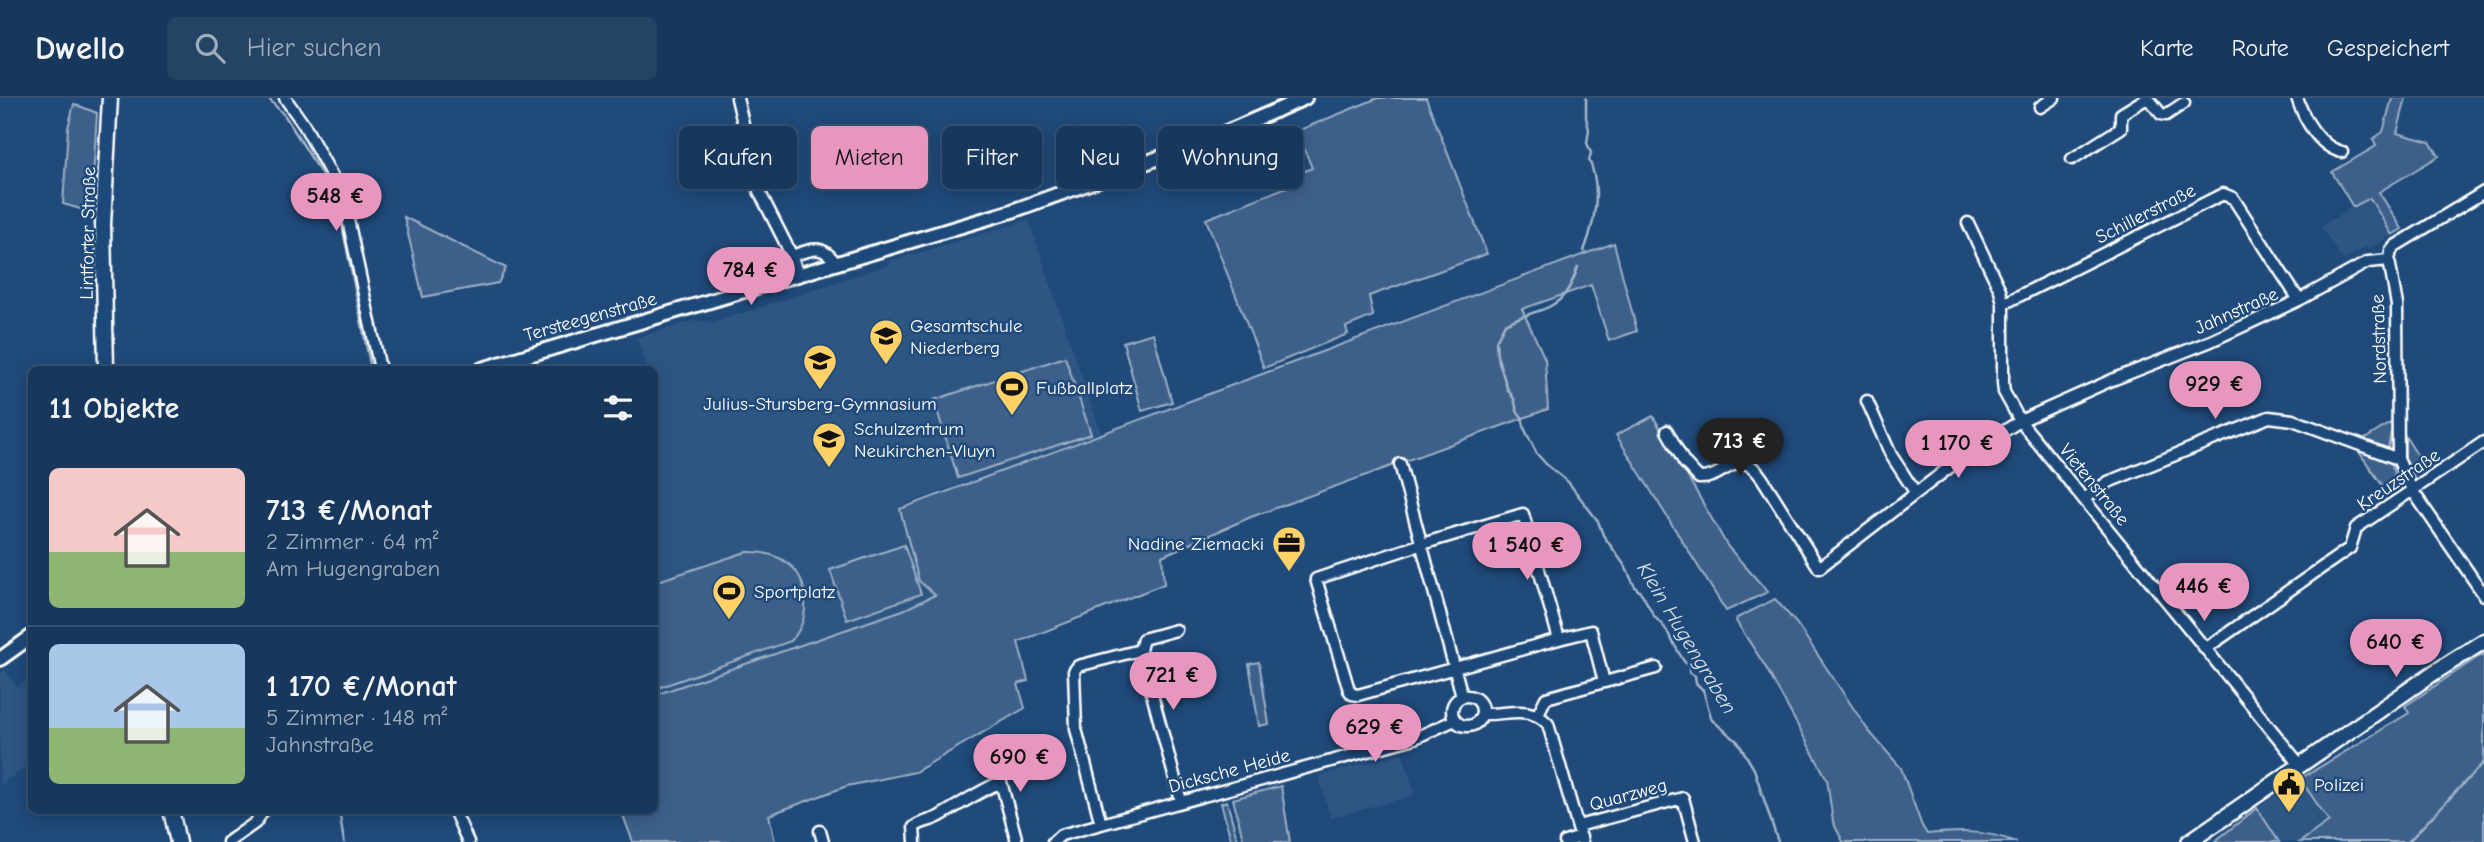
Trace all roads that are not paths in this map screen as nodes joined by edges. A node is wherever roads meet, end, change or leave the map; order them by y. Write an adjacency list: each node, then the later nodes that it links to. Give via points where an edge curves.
1 (110, 98): 22 (main road, Lintforter Straße, via 103,223)
2 (285, 98): 14 (street)
3 (737, 98): 16 (street, via 759,191)
4 (1305, 98): 18 (street, Tersteegenstraße, via 1105,179)
5 (2054, 98): 9 (street)
6 (2147, 98): 8 (street, via 2166,115); 11 (street, via 2121,114 2121,128)
7 (2297, 98): 10 (street, via 2319,139)
8 (2184, 103)
9 (2040, 107)
10 (2342, 152)
11 (2072, 159)
12 (359, 192): 14 (street)
13 (2484, 192): 17 (street, via 2395,246)
14 (343, 196): 23 (street)
15 (1968, 223): 21 (street)
16 (792, 256): 18 (street, via 820,249); 19 (street)
17 (2389, 260): 20 (street, Jahnstraße, via 2368,262); 29 (street, Nordstraße, via 2397,306)
18 (836, 264): 19 (street, Tersteegenstraße)
19 (798, 276): 24 (street, Tersteegenstraße)
20 (2299, 300): 21 (street, Schillerstraße, via 2233,198 2223,194); 26 (street, Jahnstraße)
21 (2003, 304): 26 (street, via 2004,392)
22 (106, 366)
23 (379, 366)
24 (492, 366)
25 (1867, 401): 32 (street, via 1891,455)
26 (2020, 421): 32 (street, Jahnstraße); 33 (street, Vietenstraße)
27 (1667, 431): 32 (street, Jahnstraße, via 1699,478 1736,463 1751,466 1819,568)
28 (2484, 442): 31 (street, Kreuzstraße)
29 (2399, 459): 31 (street); 33 (street, via 2277,416 2108,482)
30 (1400, 464): 34 (street)
31 (2412, 490): 35 (street); 40 (street, Kreuzstraße, via 2356,528 2350,548)
32 (1916, 492)
33 (2085, 498): 40 (street, Vietenstraße)
34 (1422, 544): 38 (street, via 1523,514); 43 (street); 43 (street, via 1316,579 1352,694)
35 (2484, 595)
36 (1176, 630): 41 (street, via 1143,639)
37 (28, 639): 42 (street)
38 (1559, 639): 43 (street); 45 (street, via 1591,631)
39 (2484, 641): 51 (main road)
40 (2206, 649): 51 (street, Vietenstraße)
41 (1140, 650): 53 (street); 57 (street, via 1073,670 1076,729)
42 (0, 659)
43 (1455, 668): 46 (street)
44 (1656, 668): 45 (street)
45 (1604, 682): 48 (street, via 1546,698)
46 (1462, 696): 47 (street, via 1477,699); 49 (street, via 1452,706)
47 (1482, 714): 48 (street); 49 (street, Dicksche Heide, via 1473,725 1463,726)
48 (1538, 714): 58 (street, via 1548,724)
49 (1455, 720): 53 (street, Dicksche Heide, via 1415,738)
50 (997, 752): 52 (street)
51 (2301, 766): 68 (main road)
52 (1001, 782): 63 (street, via 976,792 937,818 920,822 914,827); 64 (street)
53 (1181, 801): 57 (street, Dicksche Heide)
54 (172, 814): 60 (main road)
55 (261, 814): 61 (street)
56 (456, 814): 62 (street)
57 (1101, 824): 65 (street, Dicksche Heide, via 1061,835)
58 (1578, 826): 59 (street); 67 (street, Quarzweg, via 1683,797)
59 (1582, 840): 66 (street)
60 (178, 842)
61 (228, 842)
62 (468, 842)
63 (915, 842)
64 (1017, 842)
65 (1053, 842)
66 (1565, 842)
67 (1695, 842)
68 (2189, 842)

